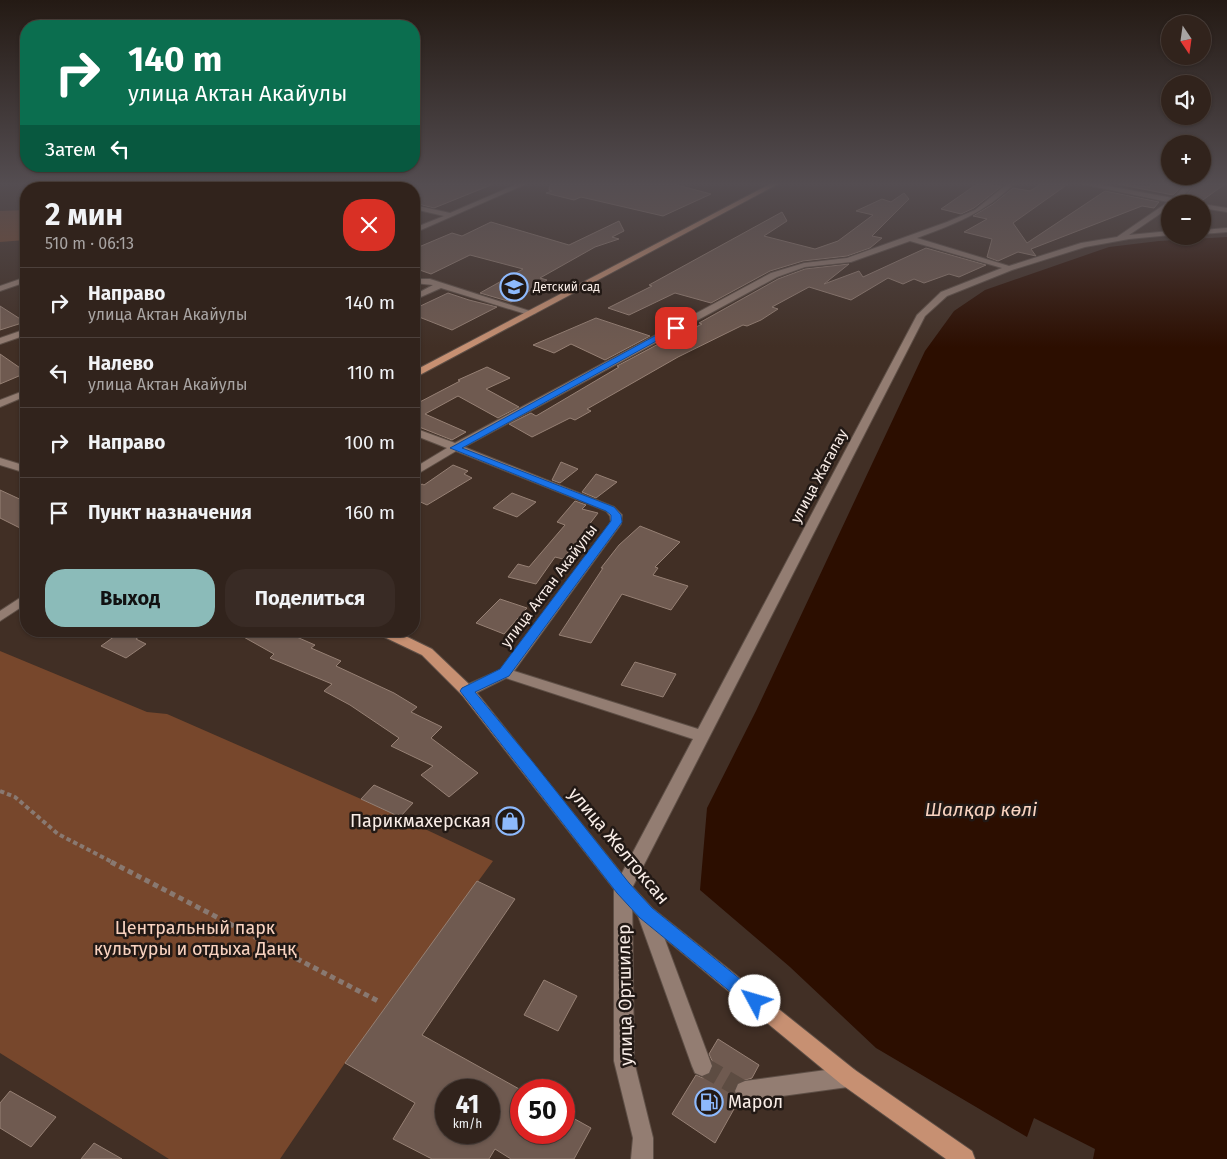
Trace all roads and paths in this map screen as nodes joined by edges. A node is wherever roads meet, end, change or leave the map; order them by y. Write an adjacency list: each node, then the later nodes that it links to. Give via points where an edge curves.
1 (673, 238): 11 (main road)
2 (908, 238): 5 (street); 18 (street, via 848,260 804,265 774,275)
3 (1127, 238): 4 (street, улица Жагалау)
4 (1118, 239): 5 (street, улица Жагалау, via 1084,245)
5 (1009, 268): 27 (street, улица Жагалау, via 944,294 921,315)
6 (20, 281): 9 (street)
7 (420, 281): 8 (street)
8 (440, 285): 10 (street); 11 (street)
9 (0, 289)
10 (420, 295)
11 (532, 313): 14 (main road)
12 (20, 334): 13 (street)
13 (0, 341)
14 (420, 372)
15 (20, 396): 16 (street)
16 (0, 404)
17 (420, 434): 18 (street, улица Актан Акайулы)
18 (454, 448): 21 (street); 25 (street, улица Актан Акайулы, via 610,509 616,515 616,522)
19 (0, 461): 20 (street)
20 (20, 468)
21 (420, 469)
22 (20, 602): 23 (street)
23 (0, 617)
24 (396, 637): 26 (main road, улица Желтоксан, via 427,652)
25 (505, 673): 26 (street, улица Актан Акайулы); 27 (street)
26 (466, 691): 29 (main road, улица Желтоксан)
27 (701, 736): 29 (street, улица Жагалау)
28 (0, 791): 31 (path, via 15,797 58,834)
29 (623, 888): 30 (main road, улица Желтоксан); 35 (street, улица Ортшилер, via 624,1061 643,1138)
30 (646, 913): 32 (street); 33 (main road, улица Желтоксан)
31 (378, 1001)
32 (702, 1066)
33 (848, 1077): 34 (street); 36 (main road, улица Желтоксан)
34 (745, 1091)
35 (642, 1159)
36 (964, 1159)

